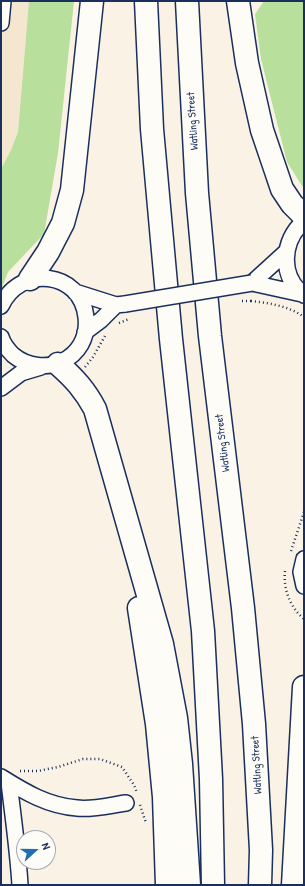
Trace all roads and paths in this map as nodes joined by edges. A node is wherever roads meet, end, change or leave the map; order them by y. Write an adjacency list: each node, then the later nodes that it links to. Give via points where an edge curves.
1 (3, 1): 6 (street)
2 (92, 1): 10 (highway, via 72,190 63,223)
3 (146, 1): 36 (highway, via 152,129 172,347 203,630)
4 (187, 1): 37 (highway, Watling Street, via 197,193 210,336 253,710 261,850)
5 (238, 1): 7 (highway, via 247,64 262,130 282,189)
6 (1, 23)
7 (304, 216)
8 (304, 221): 9 (street, via 290,239)
9 (286, 252): 11 (street); 13 (street, via 292,282)
10 (30, 279): 12 (street, via 54,279 66,284); 16 (street, via 16,286 5,297)
11 (252, 283): 13 (street); 15 (street, bridge)
12 (75, 292): 15 (street); 20 (street, via 83,304)
13 (303, 295)
14 (251, 301): 17 (path, via 272,304)
15 (121, 304): 20 (street)
16 (1, 306)
17 (304, 317)
18 (130, 319): 19 (path)
19 (116, 326)
20 (85, 332): 24 (street, via 80,345)
21 (108, 332): 24 (path, via 84,369)
22 (1, 339): 23 (street, via 5,346); 24 (street, via 9,352 19,360 31,365)
23 (1, 362)
24 (58, 369): 25 (street, via 21,373); 26 (highway, via 87,393 95,409)
25 (1, 388)
26 (124, 515): 34 (highway, via 157,724); 35 (highway, via 158,629 176,718)
27 (304, 559): 28 (street, via 301,572)
28 (304, 586)
29 (304, 687): 38 (highway)
30 (8, 777): 31 (street, via 36,798 54,805 78,809); 32 (path, via 83,759 100,759 122,767 134,785); 33 (street)
31 (126, 804)
32 (148, 830)
33 (20, 885)
34 (168, 885)
35 (189, 885)
36 (213, 885)
37 (260, 885)
38 (293, 885)

